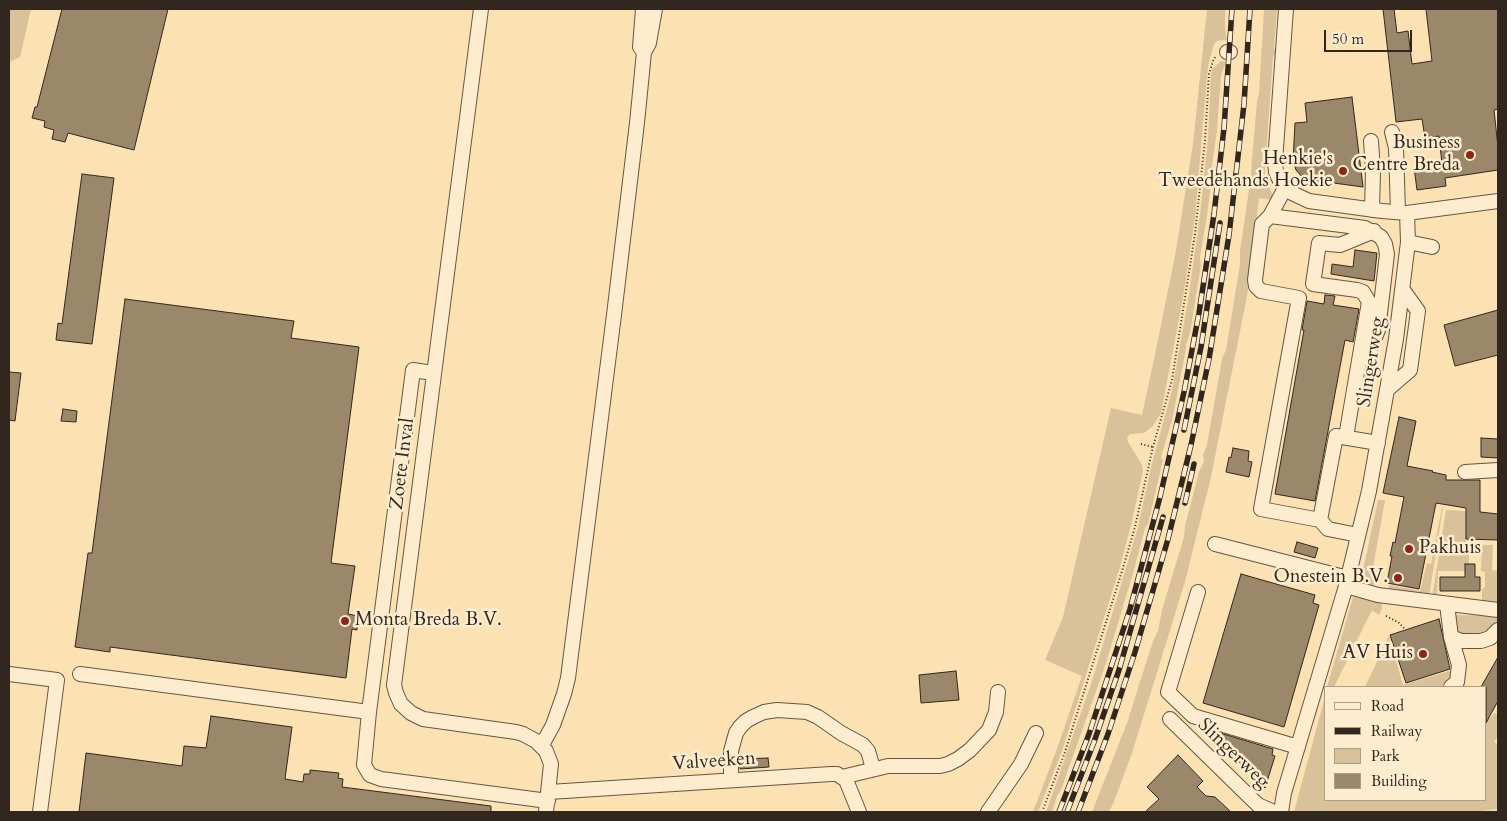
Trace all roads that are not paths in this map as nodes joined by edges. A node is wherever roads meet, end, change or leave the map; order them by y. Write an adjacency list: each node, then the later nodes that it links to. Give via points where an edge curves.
1 (481, 9): 18 (street, Zoete Inval)
2 (643, 9): 5 (street, via 640,47)
3 (655, 9): 5 (street, via 649,43)
4 (1286, 9): 8 (street, via 1275,162 1276,172)
5 (644, 52): 43 (street, via 568,678)
6 (1392, 132): 11 (street, Slingerweg)
7 (1372, 141): 10 (street)
8 (1285, 188): 10 (street, via 1310,201); 12 (street)
9 (1498, 201): 11 (street)
10 (1372, 210): 11 (street)
11 (1403, 213): 14 (street, Slingerweg)
12 (1270, 216): 13 (street); 25 (street, via 1261,228 1256,286 1264,293 1299,298 1261,509)
13 (1374, 231): 16 (street, via 1386,249); 19 (street, via 1340,245 1319,243 1313,284 1358,290 1367,297 1369,307)
14 (1408, 242): 15 (street); 17 (street, Slingerweg)
15 (1432, 247)
16 (1382, 292): 17 (street); 19 (street, via 1378,330)
17 (1402, 292): 20 (street, Slingerweg); 20 (street, via 1420,317 1414,366)
18 (434, 373): 28 (street, Valveeken, via 413,370); 29 (street, Zoete Inval)
19 (1356, 379): 21 (street)
20 (1388, 389): 22 (street, Slingerweg)
21 (1346, 438): 22 (street); 25 (street, via 1336,436)
22 (1378, 443): 26 (street, Slingerweg)
23 (1498, 470): 24 (street)
24 (1465, 472)
25 (1320, 520): 26 (street, via 1328,529)
26 (1358, 535): 30 (street, Slingerweg)
27 (1215, 544): 30 (street)
28 (390, 554): 29 (street); 40 (street, Valveeken)
29 (410, 557): 43 (street, Zoete Inval, via 394,677 401,704 423,719 516,732)
30 (1347, 582): 32 (street, via 1378,594); 44 (street, Slingerweg)
31 (1198, 592): 44 (street, via 1168,692 1193,716)
32 (1447, 604): 33 (street); 35 (street)
33 (1498, 610)
34 (1498, 630): 35 (street, via 1481,642)
35 (1451, 637): 38 (street, via 1459,665 1457,682)
36 (9, 674): 49 (street, via 57,680)
37 (80, 674): 40 (street)
38 (1452, 686)
39 (998, 692): 45 (street, Valveeken, via 996,712 989,730 958,759 940,766)
40 (370, 712): 48 (street, Valveeken, via 364,765 373,777)
41 (1170, 719): 52 (street, Slingerweg, via 1258,805)
42 (1036, 732): 51 (street, via 1021,764)
43 (542, 745): 48 (street, via 551,764)
44 (1298, 747): 53 (street, Slingerweg)
45 (873, 768): 46 (street, Valveeken); 47 (street, via 863,745 818,716 778,710 764,712 740,727 732,751)
46 (838, 771): 47 (street, Valveeken); 50 (street, via 849,784)
47 (731, 780): 48 (street, Valveeken)
48 (548, 801)
49 (40, 812)
50 (859, 812)
51 (988, 812)
52 (1274, 812)
53 (1281, 812)

